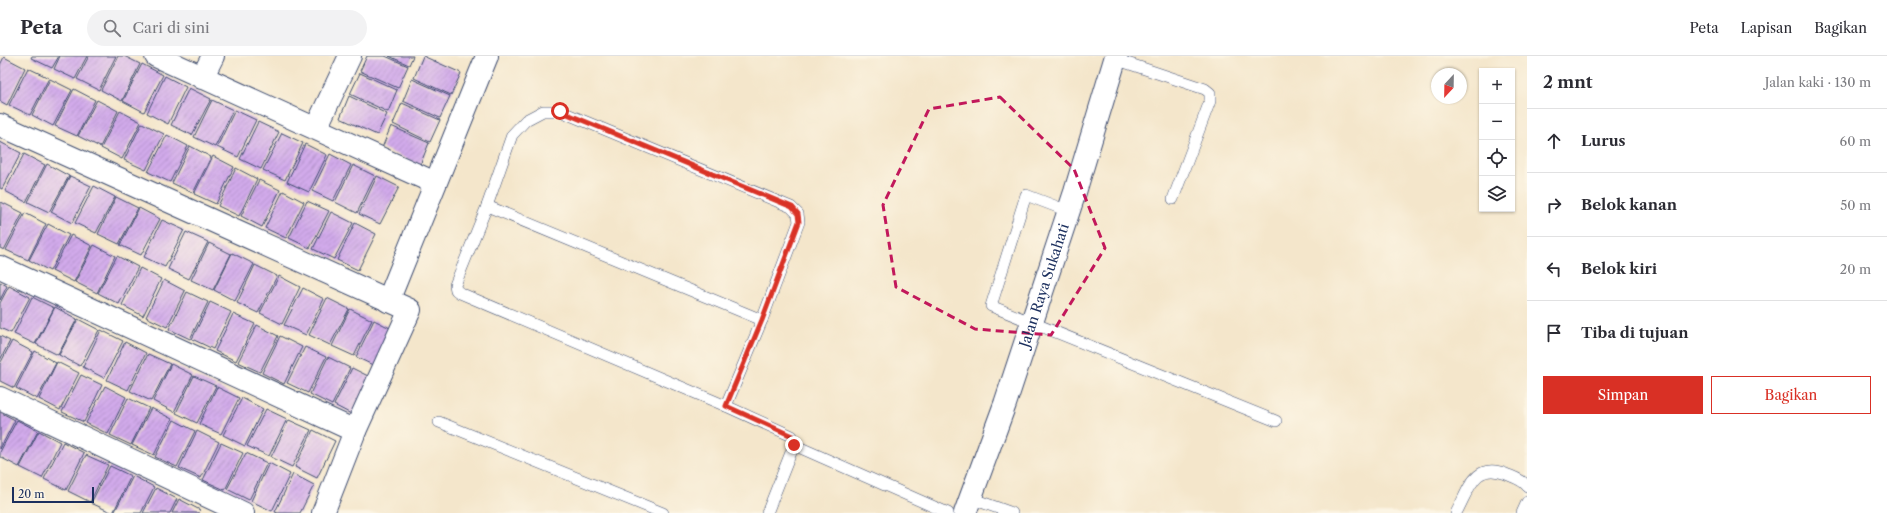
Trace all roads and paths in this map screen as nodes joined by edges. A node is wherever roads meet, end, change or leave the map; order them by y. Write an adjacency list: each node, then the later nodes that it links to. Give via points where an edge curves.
1 (156, 56): 6 (street)
2 (213, 56): 6 (street)
3 (350, 56): 8 (street)
4 (487, 56): 9 (street)
5 (1113, 57): 10 (lane, via 1205,88 1210,93 1210,101); 12 (street, Jalan Raya Sukahati)
6 (202, 78): 8 (street)
7 (0, 125): 14 (street)
8 (316, 128): 9 (street)
9 (436, 182): 14 (street)
10 (1173, 199)
11 (487, 206): 15 (lane); 15 (lane, via 512,135 526,120 543,111 560,111 792,207 798,214 799,222); 18 (lane, via 455,286 456,290)
12 (1068, 211): 16 (street, Jalan Raya Sukahati); 16 (lane, via 1026,195 991,306)
13 (0, 267): 21 (street)
14 (388, 301): 21 (street, via 410,310)
15 (762, 320): 18 (lane)
16 (1032, 322): 19 (lane); 25 (street, Jalan Raya Sukahati)
17 (0, 398): 26 (street)
18 (726, 406): 22 (lane, via 792,436)
19 (1276, 421)
20 (439, 422): 28 (lane)
21 (355, 432): 27 (street)
22 (794, 445): 29 (lane); 30 (lane)
23 (1527, 486): 32 (lane, via 1524,482 1489,469 1477,475)
24 (1527, 502): 33 (lane)
25 (968, 506): 31 (lane)
26 (243, 513)
27 (323, 513)
28 (663, 513)
29 (767, 513)
30 (948, 513)
31 (1012, 513)
32 (1456, 513)
33 (1522, 513)

